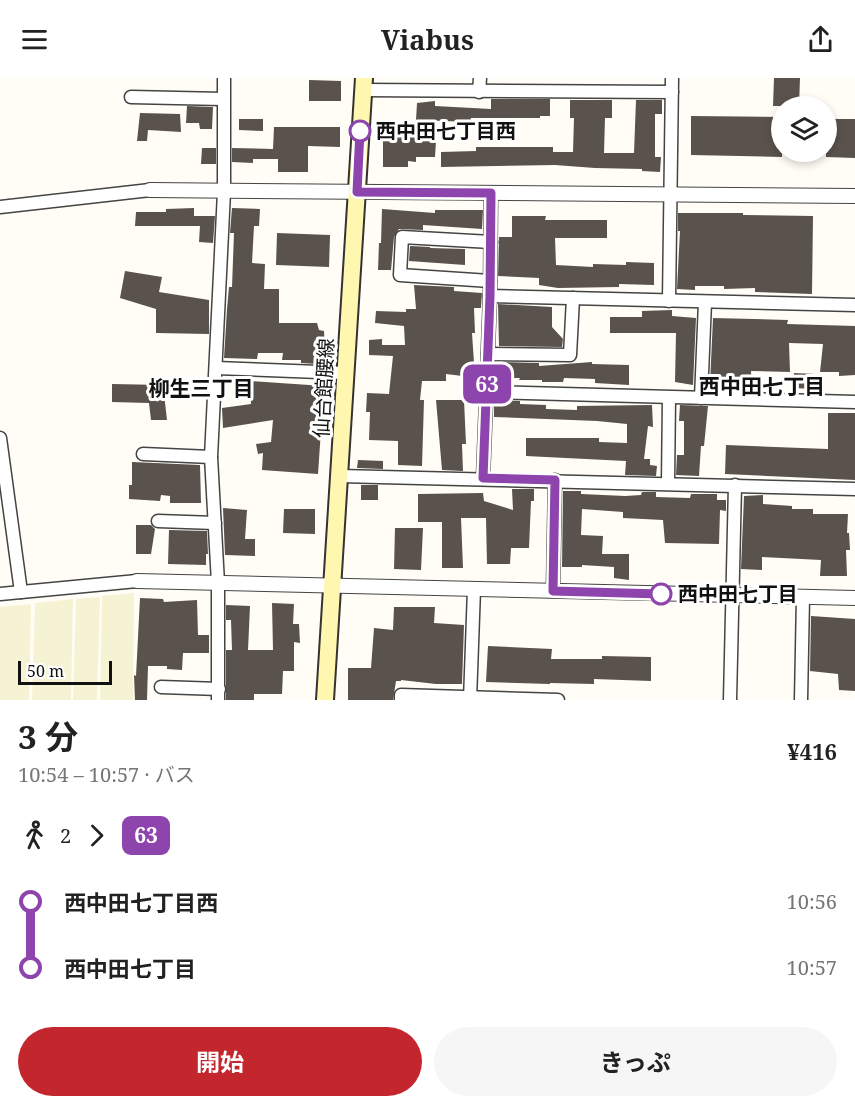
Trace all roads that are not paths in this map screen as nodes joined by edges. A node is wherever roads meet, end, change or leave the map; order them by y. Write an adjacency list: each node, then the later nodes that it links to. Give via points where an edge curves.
1 (224, 78): 8 (street)
2 (480, 78): 5 (street)
3 (672, 78): 6 (street)
4 (364, 84): 5 (street); 11 (main road, 仙台館腰線)
5 (479, 92): 6 (street)
6 (672, 92): 13 (street)
7 (131, 97): 8 (street)
8 (223, 99): 10 (street)
9 (150, 190): 10 (street); 15 (street)
10 (224, 192): 11 (street); 24 (street)
11 (357, 192): 12 (street); 25 (main road, 仙台館腰線)
12 (491, 193): 13 (street); 16 (street)
13 (671, 195): 14 (street); 20 (street)
14 (855, 196)
15 (0, 207)
16 (491, 242): 17 (street); 17 (street, via 402,237 400,275)
17 (490, 281): 18 (street)
18 (490, 296): 19 (street); 23 (street)
19 (573, 298): 20 (street); 23 (street, via 570,355)
20 (669, 301): 21 (street)
21 (705, 302): 22 (street); 28 (street)
22 (855, 305)
23 (488, 354): 26 (street)
24 (216, 368): 25 (street); 32 (street)
25 (345, 373): 33 (main road, 仙台館腰線)
26 (487, 392): 27 (street); 34 (street)
27 (669, 398): 28 (street); 36 (street)
28 (701, 398): 29 (street)
29 (855, 402)
30 (0, 438): 46 (street)
31 (143, 454): 32 (street)
32 (211, 457): 40 (street)
33 (340, 476): 34 (street); 43 (main road, 仙台館腰線)
34 (483, 478): 35 (street)
35 (555, 480): 36 (street); 45 (street)
36 (668, 483): 37 (street)
37 (735, 485): 38 (street); 48 (street)
38 (855, 489)
39 (158, 521): 40 (street)
40 (215, 523): 42 (street)
41 (137, 582): 42 (street); 46 (street)
42 (218, 583): 43 (street); 52 (street)
43 (332, 586): 44 (street); 54 (main road, 仙台館腰線)
44 (474, 590): 45 (street); 53 (street)
45 (553, 591): 48 (street)
46 (21, 592): 47 (street)
47 (0, 594)
48 (733, 596): 49 (street); 58 (street)
49 (803, 597): 50 (street); 59 (street)
50 (855, 598)
51 (161, 687): 52 (street)
52 (219, 694)
53 (470, 698): 55 (street, via 401,696); 56 (street)
54 (325, 700)
55 (401, 700)
56 (553, 700): 57 (street)
57 (558, 700)
58 (730, 700)
59 (801, 700)

